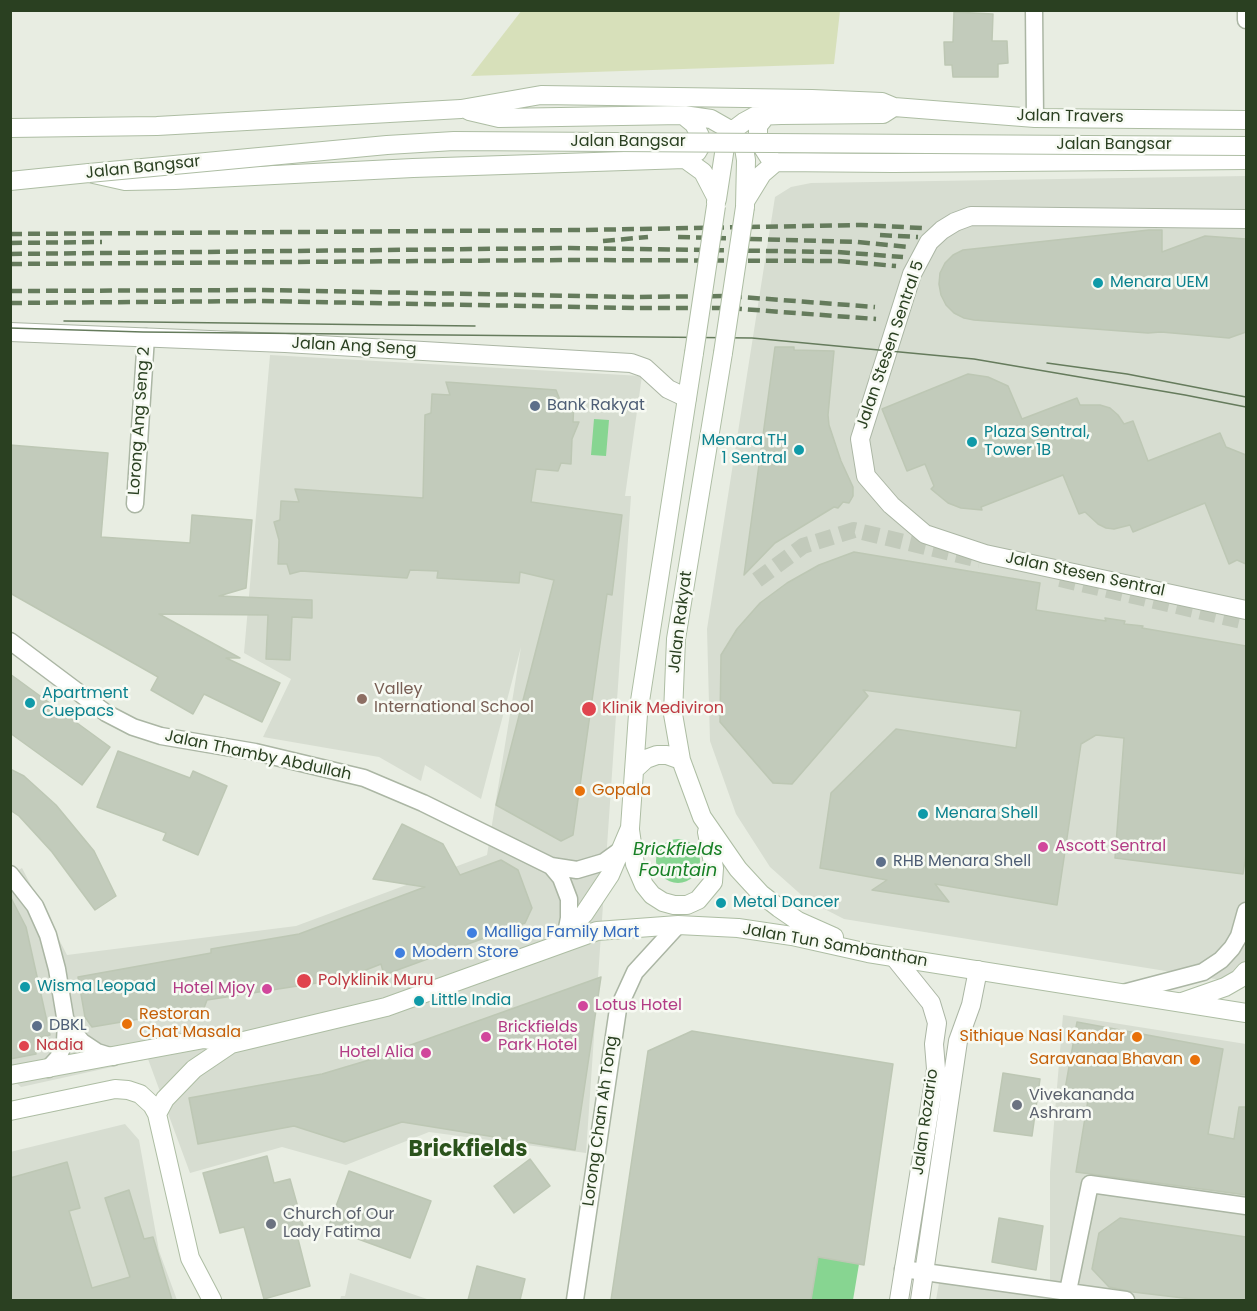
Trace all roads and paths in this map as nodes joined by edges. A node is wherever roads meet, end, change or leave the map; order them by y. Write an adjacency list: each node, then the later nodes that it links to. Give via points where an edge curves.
1 (1034, 10): 8 (street)
2 (1246, 10): 3 (street)
3 (1246, 20)
4 (894, 107): 5 (main road, via 882,102 812,99 541,95); 7 (main road, via 883,114); 8 (main road, Jalan Travers)
5 (461, 109): 6 (main road, via 499,118); 10 (main road, via 157,126)
6 (683, 115): 11 (main road, via 711,119); 13 (main road, via 700,136 700,147)
7 (766, 116): 11 (main road, via 755,116); 15 (main road, via 757,134 764,151)
8 (1035, 117): 9 (main road, Jalan Travers)
9 (1246, 120)
10 (10, 128)
11 (732, 131): 18 (main road, Jalan Rakyat, via 725,147); 19 (main road, Jalan Rakyat, via 744,148 746,159)
12 (1246, 146): 16 (main road, Jalan Bangsar, bridge, via 454,141)
13 (685, 159): 16 (main road, via 175,180 125,181); 18 (main road, via 703,172)
14 (1246, 159): 15 (main road)
15 (776, 162): 19 (main road, via 762,174)
16 (89, 173): 17 (main road, Jalan Bangsar)
17 (10, 181)
18 (716, 203): 23 (main road, Jalan Rakyat, bridge)
19 (745, 204): 28 (main road, Jalan Rakyat, bridge, via 676,639 673,714)
20 (1246, 219): 25 (main road, Jalan Stesen Sentral 5, via 971,216 948,226 929,242 912,274 860,439 866,476 891,505)
21 (10, 332): 22 (main road, Jalan Ang Seng)
22 (146, 338): 23 (main road, Jalan Ang Seng, via 631,363 645,368 668,389); 24 (street, Lorong Ang Seng 2)
23 (687, 398): 29 (main road, Jalan Rakyat, via 638,714)
24 (135, 504)
25 (925, 534): 26 (main road, Jalan Stesen Sentral, via 985,554)
26 (1246, 610)
27 (10, 641): 33 (street, Jalan Thamby Abdullah, via 106,713 133,727 364,778)
28 (681, 760): 29 (main road, via 657,755); 30 (main road, Jalan Rakyat)
29 (634, 770): 31 (main road, Jalan Rakyat)
30 (702, 817): 31 (main road, via 712,853 713,882 698,900 687,905 663,902 644,885 635,864); 39 (main road, Jalan Rakyat, via 738,869 761,894 798,921)
31 (630, 828): 32 (main road, Jalan Rakyat)
32 (621, 849): 33 (street, Jalan Thamby Abdullah, via 604,862 577,870); 37 (main road, Jalan Rakyat, via 603,885)
33 (551, 866): 37 (street, via 561,878 569,899)
34 (10, 874): 46 (street, via 35,906 48,935)
35 (1246, 911): 43 (street, via 1232,948 1203,972)
36 (678, 925): 38 (main road, Jalan Tun Sambanthan, via 597,931); 39 (main road, Jalan Tun Sambanthan, via 738,928); 58 (street, Lorong Chan Ah Tong, via 635,972 618,1009)
37 (566, 933): 38 (main road, Jalan Rakyat)
38 (548, 949): 47 (main road, Jalan Tun Sambanthan, via 386,1007)
39 (867, 953): 40 (main road, Jalan Tun Sambanthan)
40 (894, 957): 41 (main road, Jalan Tun Sambanthan); 54 (main road, Jalan Rozario, via 931,1003 937,1023 936,1069)
41 (978, 970): 43 (main road, Jalan Tun Sambanthan); 55 (main road, Jalan Rozario, via 958,1041)
42 (1246, 971): 44 (main road, via 1225,987)
43 (1122, 993): 44 (main road, Jalan Tun Sambanthan)
44 (1180, 1003): 45 (main road, Jalan Tun Sambanthan)
45 (1246, 1013)
46 (66, 1023): 48 (street, via 82,1042); 49 (street, via 62,1050)
47 (231, 1044): 48 (main road, Jalan Tun Sambanthan, via 204,1039); 52 (main road, via 194,1069 165,1099)
48 (113, 1057): 49 (main road, Jalan Tun Sambanthan)
49 (48, 1069): 50 (main road, Jalan Tun Sambanthan)
50 (10, 1076)
51 (12, 1109): 52 (main road, via 115,1089 140,1094)
52 (157, 1114): 57 (main road, via 190,1258)
53 (1246, 1206): 56 (street, via 1090,1184)
54 (903, 1269): 55 (street); 59 (main road, Jalan Rozario)
55 (923, 1272): 56 (street); 60 (main road, Jalan Rozario)
56 (1068, 1291): 61 (street)
57 (212, 1300)
58 (575, 1300)
59 (898, 1300)
60 (920, 1300)
61 (1126, 1300)

